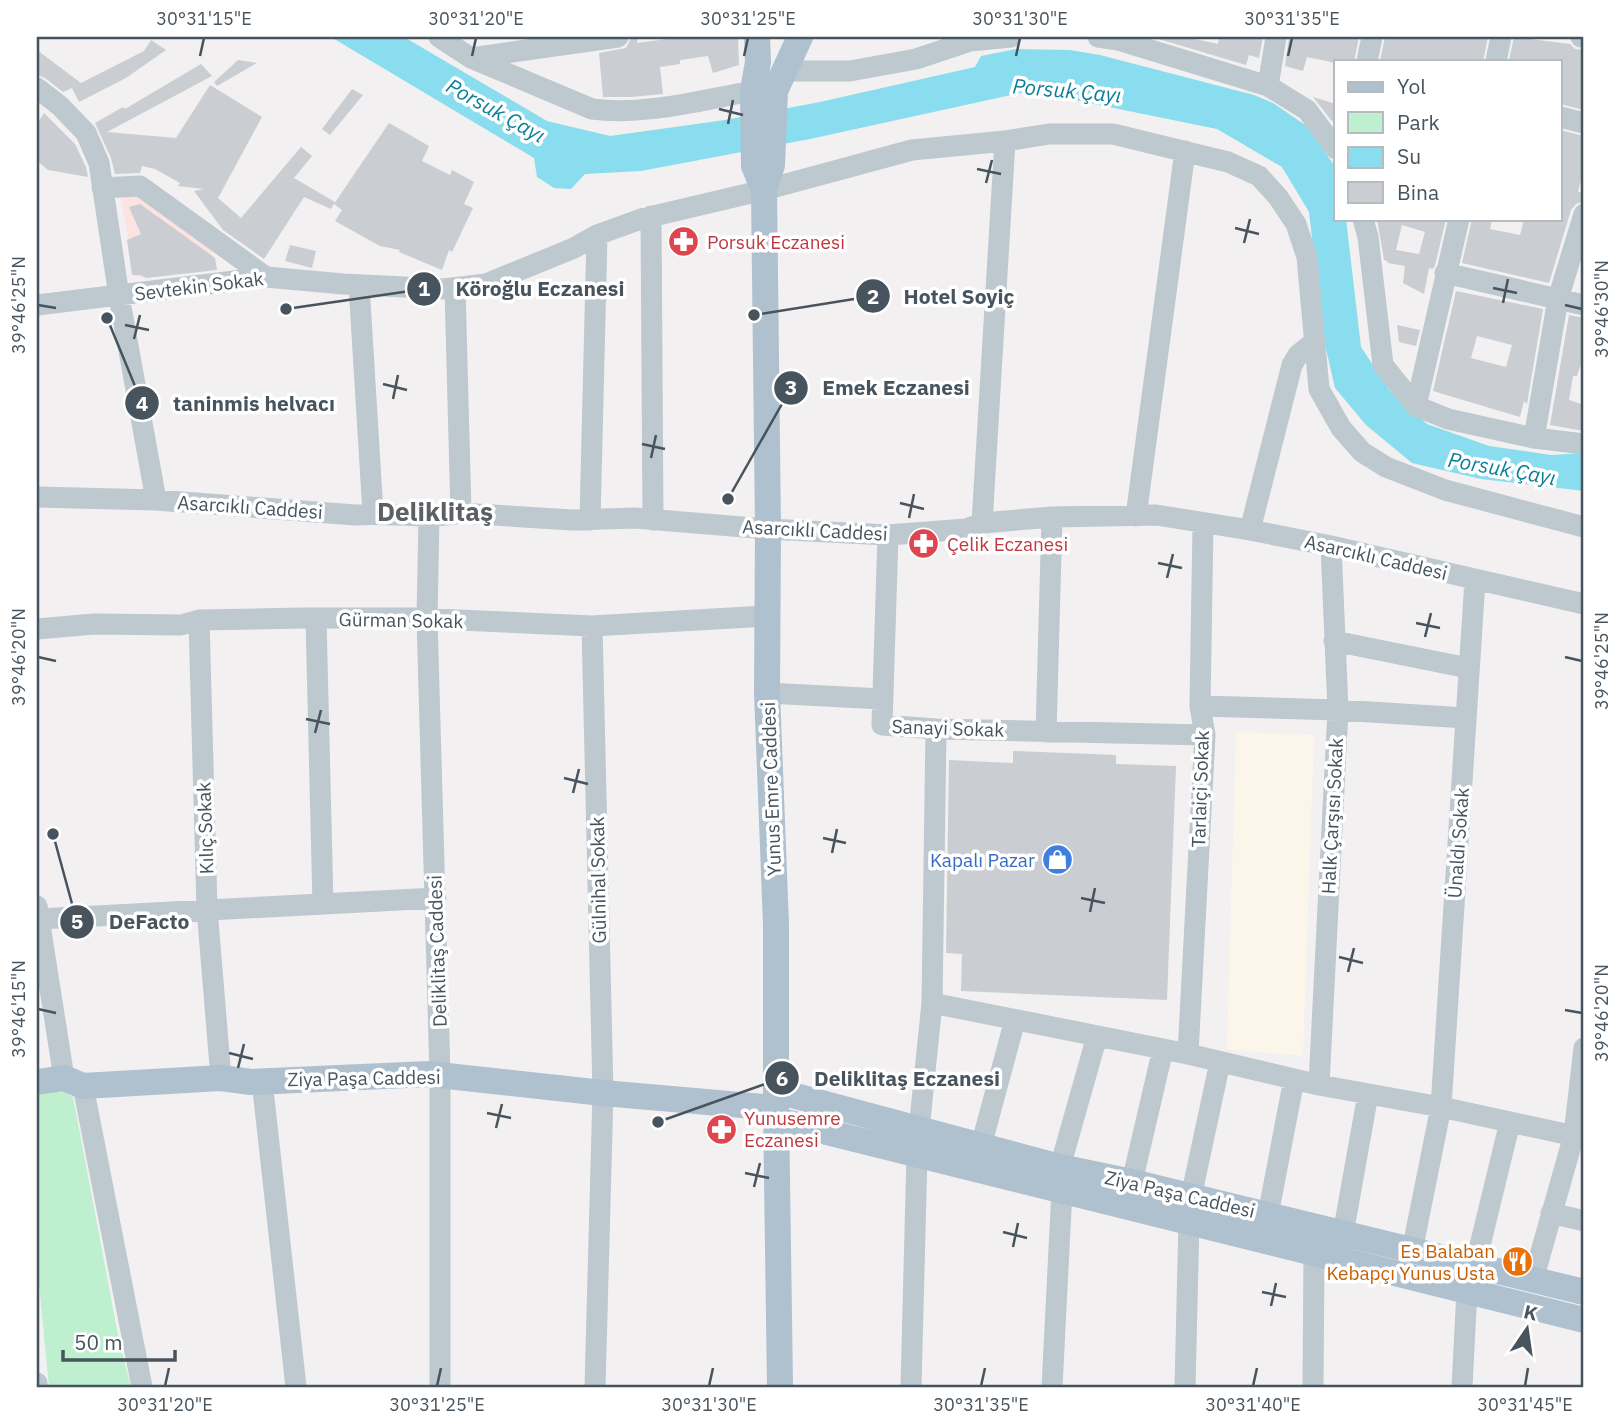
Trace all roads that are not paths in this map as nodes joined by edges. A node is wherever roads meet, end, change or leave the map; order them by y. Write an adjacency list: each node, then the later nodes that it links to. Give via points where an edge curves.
1 (439, 37): 13 (street)
2 (618, 37): 11 (street)
3 (770, 37): 12 (main road, Yunus Emre Caddesi)
4 (800, 37): 16 (main road, Yunus Emre Caddesi)
5 (1010, 37): 10 (street)
6 (1098, 37): 17 (street)
7 (1276, 37): 17 (street)
8 (1372, 37): 14 (street)
9 (1501, 37): 15 (street)
10 (971, 39): 16 (street, via 916,59)
11 (490, 46): 13 (street)
12 (758, 49): 16 (main road, Yunus Emre Caddesi)
13 (471, 58): 16 (street, via 592,109 613,112 688,103)
14 (1367, 60)
15 (1496, 60)
16 (770, 84): 25 (main road, Yunus Emre Caddesi, via 754,166)
17 (1268, 86): 22 (street, via 1307,110)
18 (37, 88): 24 (street, via 86,133 99,163)
19 (1562, 118): 20 (street)
20 (1584, 123)
21 (1005, 141): 23 (street, Sevtekin Sokak, via 1049,134 1113,134); 25 (street, Sevtekin Sokak, via 912,150); 52 (street)
22 (1334, 146)
23 (1190, 152): 39 (street, Sevtekin Sokak, via 1259,176 1296,224 1307,257); 48 (street)
24 (102, 188): 32 (street, via 140,186); 35 (street)
25 (764, 190): 27 (street, Sevtekin Sokak); 55 (main road, Yunus Emre Caddesi)
26 (1584, 214): 36 (street)
27 (651, 216): 30 (street, Sevtekin Sokak); 51 (street)
28 (1363, 220): 40 (street, via 1382,365)
29 (1459, 220): 31 (street)
30 (597, 235): 34 (street, Sevtekin Sokak, via 486,284); 50 (street)
31 (1445, 273): 36 (street); 40 (street)
32 (265, 277): 33 (street, Sevtekin Sokak); 35 (street, Sevtekin Sokak)
33 (359, 285): 34 (street, Sevtekin Sokak); 45 (street)
34 (454, 288): 46 (street)
35 (120, 296): 37 (street, Sevtekin Sokak); 44 (street)
36 (1558, 299): 38 (street); 41 (street)
37 (37, 305)
38 (1584, 305)
39 (1314, 342): 54 (street, Sevtekin Sokak, via 1319,388 1341,428 1362,452 1386,467 1445,490); 56 (street, via 1292,365)
40 (1416, 406): 41 (street, via 1448,419)
41 (1534, 438): 42 (street)
42 (1584, 444)
43 (37, 497): 44 (street, Asarcıklı Caddesi)
44 (156, 500): 45 (street, Asarcıklı Caddesi)
45 (373, 513): 47 (street, Asarcıklı Caddesi)
46 (461, 513): 47 (street, Asarcıklı Caddesi); 50 (street, Asarcıklı Caddesi)
47 (429, 515): 63 (street, Deliklitaş Caddesi)
48 (1136, 516): 49 (street, Asarcıklı Caddesi); 53 (street, Asarcıklı Caddesi)
49 (1052, 517): 52 (street, Asarcıklı Caddesi); 75 (street)
50 (590, 520): 51 (street, Asarcıklı Caddesi)
51 (653, 520): 55 (street, Asarcıklı Caddesi)
52 (982, 523): 57 (street, Asarcıklı Caddesi, via 966,529)
53 (1203, 524): 56 (street, Asarcıklı Caddesi); 71 (street, Tarlaiçi Sokak)
54 (1584, 527)
55 (768, 529): 57 (street, Asarcıklı Caddesi); 61 (main road, Yunus Emre Caddesi)
56 (1250, 530): 58 (street, Asarcıklı Caddesi)
57 (888, 535): 70 (street, Sanayi Sokak)
58 (1331, 546): 59 (street, Asarcıklı Caddesi); 67 (street, Halk Çarşısı Sokak)
59 (1475, 580): 60 (street, Asarcıklı Caddesi); 68 (street, Ünaldı Sokak)
60 (1584, 604)
61 (766, 616): 65 (street, Gürman Sokak); 69 (main road, Yunus Emre Caddesi)
62 (316, 619): 63 (street, Gürman Sokak); 64 (street, Gürman Sokak); 78 (street)
63 (427, 619): 65 (street, Gürman Sokak); 77 (street, Deliklitaş Caddesi)
64 (199, 620): 66 (street, Gürman Sokak, via 181,625); 79 (street, Kılıç Sokak)
65 (592, 626): 95 (street, Gülnihal Sokak)
66 (37, 629)
67 (1335, 641): 68 (street); 72 (street, Halk Çarşısı Sokak)
68 (1468, 668): 73 (street, Ünaldı Sokak)
69 (767, 694): 70 (street); 97 (main road, Yunus Emre Caddesi)
70 (882, 699): 74 (street, Sanayi Sokak, via 882,725)
71 (1200, 706): 72 (street); 76 (street, Tarlaiçi Sokak)
72 (1338, 710): 73 (street); 94 (street, Halk Çarşısı Sokak)
73 (1466, 718): 98 (street, Ünaldı Sokak)
74 (936, 729): 75 (street, Sanayi Sokak); 81 (street)
75 (1046, 732): 76 (street, Sanayi Sokak)
76 (1205, 735): 86 (street, Tarlaiçi Sokak)
77 (436, 898): 78 (street); 88 (street, Deliklitaş Caddesi)
78 (323, 904): 79 (street)
79 (207, 909): 80 (street); 89 (street, Kılıç Sokak)
80 (38, 912): 93 (street)
81 (932, 1003): 82 (street); 101 (street)
82 (1015, 1020): 83 (street); 102 (street)
83 (1097, 1036): 85 (street); 103 (street)
84 (1584, 1048): 100 (street)
85 (1163, 1049): 86 (street); 104 (street)
86 (1188, 1054): 87 (street)
87 (1220, 1062): 90 (street); 105 (street)
88 (440, 1074): 91 (main road, Ziya Paşa Caddesi); 95 (main road, Ziya Paşa Caddesi); 118 (street, Deliklitaş Caddesi)
89 (221, 1078): 91 (main road, Ziya Paşa Caddesi); 93 (main road, Ziya Paşa Caddesi)
90 (1294, 1079): 94 (street); 107 (street)
91 (262, 1081): 117 (street)
92 (37, 1082): 93 (main road, Ziya Paşa Caddesi)
93 (73, 1082): 116 (street)
94 (1319, 1085): 96 (street)
95 (603, 1093): 97 (main road, Ziya Paşa Caddesi); 119 (street, Gülnihal Sokak)
96 (1368, 1094): 98 (street); 109 (street)
97 (777, 1106): 101 (main road, Ziya Paşa Caddesi); 120 (main road, Yunus Emre Caddesi)
98 (1441, 1107): 99 (street); 110 (street, Ünaldı Sokak)
99 (1510, 1122): 100 (street); 112 (street)
100 (1579, 1136): 106 (street)
101 (918, 1142): 102 (main road, Ziya Paşa Caddesi); 103 (main road, Ziya Paşa Caddesi); 121 (street)
102 (981, 1146): 103 (main road, Ziya Paşa Caddesi)
103 (1061, 1178): 104 (main road, Ziya Paşa Caddesi); 105 (main road, Ziya Paşa Caddesi); 122 (street)
104 (1132, 1182): 105 (main road, Ziya Paşa Caddesi)
105 (1190, 1209): 107 (main road, Ziya Paşa Caddesi); 111 (main road, Ziya Paşa Caddesi); 123 (street)
106 (1551, 1213): 108 (street); 113 (street)
107 (1268, 1215): 109 (main road, Ziya Paşa Caddesi)
108 (1584, 1221)
109 (1343, 1234): 110 (main road, Ziya Paşa Caddesi)
110 (1412, 1251): 112 (main road, Ziya Paşa Caddesi)
111 (1314, 1254): 112 (main road, Ziya Paşa Caddesi); 124 (street)
112 (1471, 1278): 113 (main road, Ziya Paşa Caddesi); 115 (main road, Ziya Paşa Caddesi); 125 (street)
113 (1533, 1280): 114 (main road, Ziya Paşa Caddesi)
114 (1584, 1292)
115 (1584, 1320)
116 (142, 1387)
117 (296, 1387)
118 (440, 1387)
119 (595, 1387)
120 (780, 1387)
121 (911, 1387)
122 (1052, 1387)
123 (1185, 1387)
124 (1313, 1387)
125 (1462, 1387)

